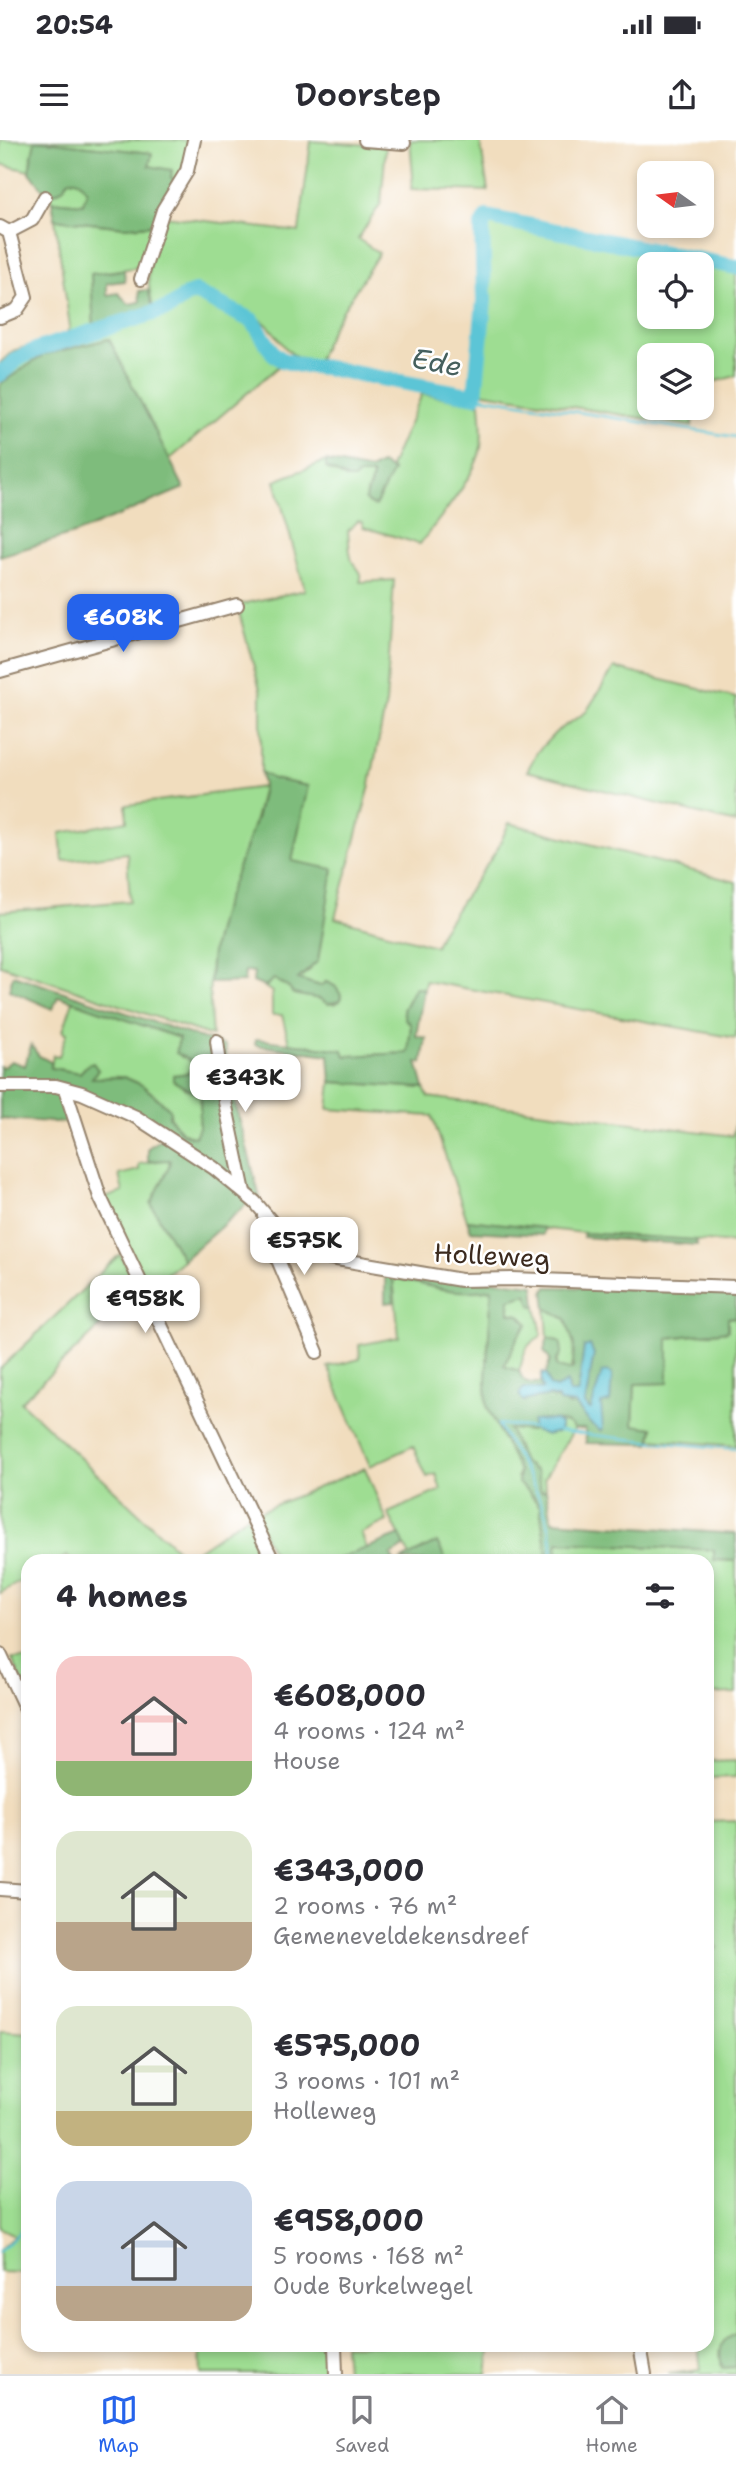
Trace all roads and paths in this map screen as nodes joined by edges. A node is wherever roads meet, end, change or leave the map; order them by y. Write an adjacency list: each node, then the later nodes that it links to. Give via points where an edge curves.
1 (194, 140): 6 (street, via 187,170 163,210)
2 (365, 140): 3 (street)
3 (404, 144)
4 (45, 197): 5 (street, via 32,220)
5 (4, 230): 7 (street, via 26,297 17,310)
6 (141, 279)
7 (0, 317)
8 (237, 605): 9 (street)
9 (0, 671)
10 (217, 1041): 13 (street)
11 (0, 1086): 12 (street, Holleweg)
12 (65, 1089): 13 (street, Holleweg, via 135,1117); 17 (street, via 100,1197)
13 (244, 1192): 14 (street, Holleweg)
14 (263, 1212): 15 (street, Holleweg, via 300,1247 325,1257 461,1280); 16 (street, Holleweg, via 270,1241)
15 (736, 1287)
16 (317, 1352)
17 (270, 1554)
18 (0, 1654): 19 (street)
19 (21, 1699)
20 (0, 1889): 21 (street)
21 (21, 1890)
22 (335, 2352): 24 (street)
23 (641, 2352): 25 (street)
24 (336, 2374)
25 (645, 2374)

